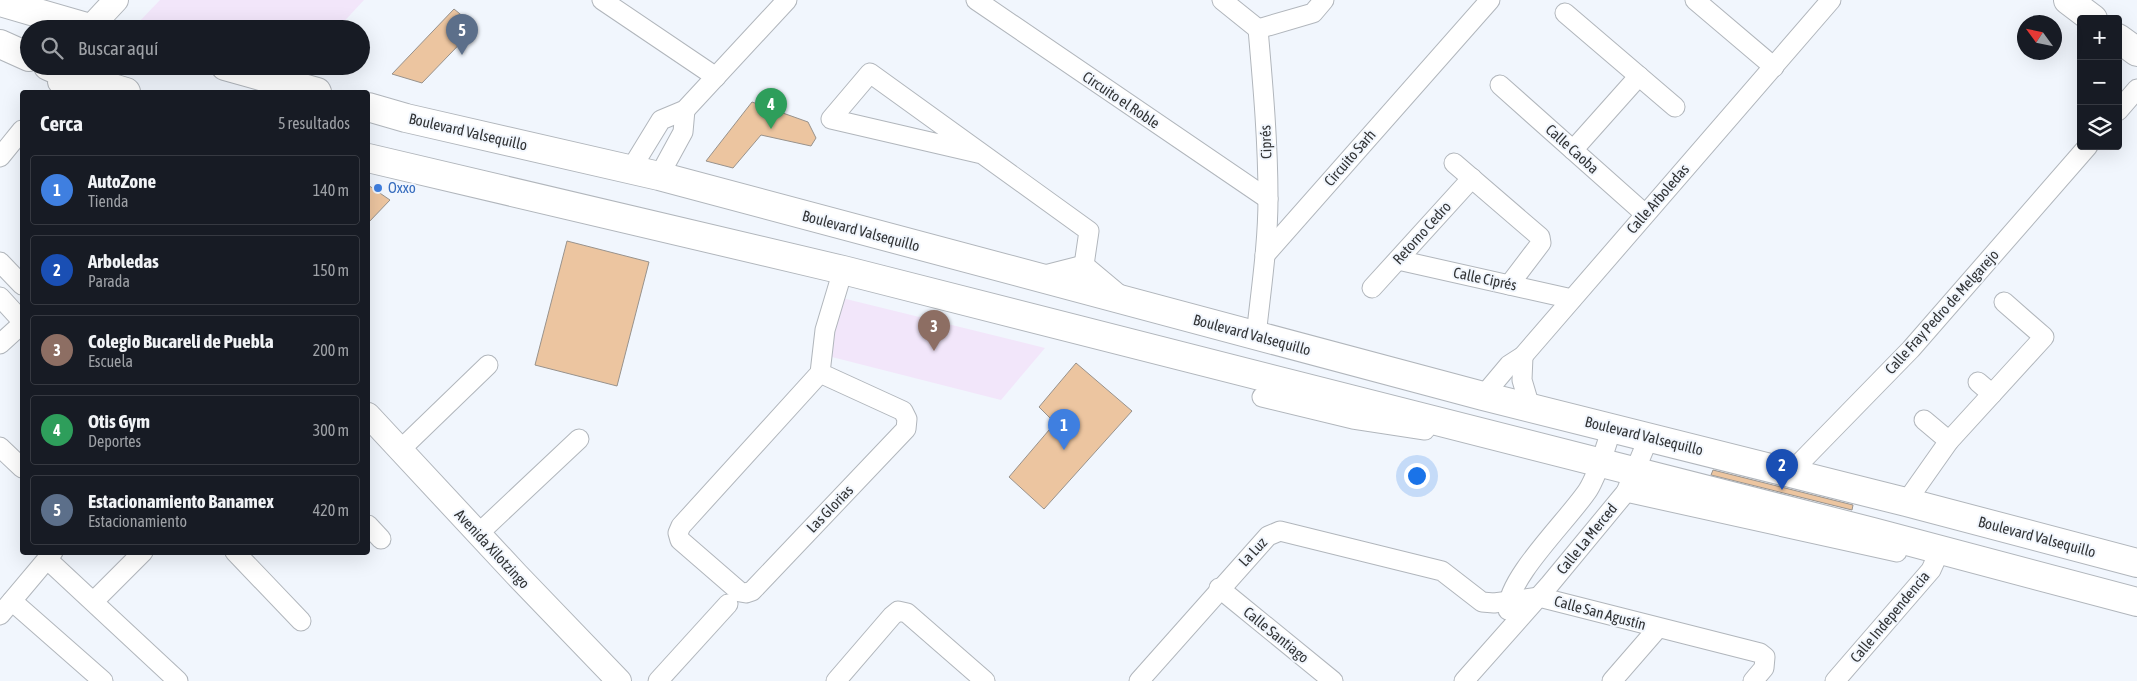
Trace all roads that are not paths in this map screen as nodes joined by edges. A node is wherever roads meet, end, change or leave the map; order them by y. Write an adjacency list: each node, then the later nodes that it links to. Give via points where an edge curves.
1 (116, 0): 15 (street)
2 (602, 0): 23 (street)
3 (787, 0): 23 (street)
4 (976, 0): 44 (street, Circuito el Roble)
5 (1222, 0): 16 (street)
6 (1324, 0): 16 (street, via 1314,13)
7 (1490, 0): 46 (street, Circuito Sarh)
8 (1832, 0): 21 (street, Calle Arboledas)
9 (2068, 0): 13 (main road)
10 (0, 2): 14 (main road)
11 (1702, 2): 21 (street)
12 (1565, 12): 24 (street)
13 (2088, 15)
14 (63, 20)
15 (98, 20)
16 (1258, 30): 44 (street, Ciprés, via 1266,112)
17 (2122, 41): 19 (main road)
18 (0, 44): 20 (main road)
19 (2137, 52)
20 (20, 53)
21 (1774, 67): 45 (street, Calle Arboledas)
22 (257, 75): 28 (main road)
23 (716, 76): 33 (street)
24 (1639, 76): 30 (street); 35 (street)
25 (61, 79): 27 (main road)
26 (1500, 85): 35 (street, Calle Caoba)
27 (116, 90)
28 (310, 90)
29 (2137, 90): 31 (street)
30 (1675, 107)
31 (2122, 107)
32 (370, 108): 41 (main road, Boulevard Valsequillo)
33 (685, 110): 41 (street, via 661,120); 42 (street, via 683,132)
34 (20, 132): 38 (street)
35 (1573, 150): 45 (street, Calle Caoba)
36 (2085, 150): 80 (street, Calle Fray Pedro de Melgarejo, via 1911,349)
37 (982, 154): 37 (street, via 870,73 831,119 935,143); 49 (street, via 1089,231)
38 (0, 157)
39 (370, 158): 50 (main road)
40 (1454, 163): 43 (street)
41 (631, 169): 42 (main road, Boulevard Valsequillo)
42 (659, 176): 51 (main road, Boulevard Valsequillo)
43 (1472, 178): 47 (street, Retorno Cedro); 53 (street, via 1540,237 1541,242)
44 (1268, 199): 46 (street, Ciprés)
45 (1645, 214): 56 (street, Calle Arboledas)
46 (1265, 255): 61 (street)
47 (1398, 260): 53 (street, Calle Ciprés); 54 (street, Retorno Cedro)
48 (0, 262): 52 (street)
49 (1084, 265): 51 (street); 57 (street)
50 (843, 270): 65 (street, via 825,330); 71 (main road)
51 (1034, 278): 57 (main road, Boulevard Valsequillo)
52 (20, 283)
53 (1508, 284): 56 (street, Calle Ciprés)
54 (1372, 288)
55 (0, 296): 59 (street)
56 (1572, 299): 63 (street, Calle Arboledas)
57 (1128, 301): 61 (main road, Boulevard Valsequillo)
58 (2004, 302): 75 (street, via 2044,337 1985,388)
59 (20, 321)
60 (20, 325): 62 (street)
61 (1256, 336): 66 (main road, Boulevard Valsequillo)
62 (0, 344)
63 (1523, 356): 66 (street, Calle Arboledas, via 1509,365); 68 (street, via 1522,380)
64 (488, 365): 77 (street)
65 (820, 373): 65 (street, Las Glorias, via 678,533 680,540 740,592 752,591 906,430 907,419 903,411)
66 (1483, 396): 68 (main road, Boulevard Valsequillo)
67 (1262, 398): 71 (street, via 1354,419)
68 (1530, 407): 72 (main road, Boulevard Valsequillo)
69 (370, 417): 77 (street, Avenida Xilotzingo)
70 (1924, 420): 75 (street)
71 (1417, 422): 78 (main road, via 1531,445)
72 (1612, 428): 73 (main road, Boulevard Valsequillo); 78 (street, Calle La Merced)
73 (1649, 438): 80 (main road, Boulevard Valsequillo); 81 (street, Calle La Merced)
74 (579, 439): 84 (street)
75 (1948, 441): 82 (street)
76 (0, 447): 79 (street)
77 (400, 450): 84 (street, Avenida Xilotzingo)
78 (1598, 463): 81 (main road); 96 (street, Calle La Merced, via 1589,488 1519,577)
79 (20, 466)
80 (1790, 473): 82 (main road, Boulevard Valsequillo)
81 (1630, 482): 86 (main road); 87 (street); 94 (street, Calle La Merced)
82 (1906, 502): 91 (main road, Boulevard Valsequillo)
83 (370, 527): 85 (street)
84 (478, 534): 107 (street, Avenida Xilotzingo)
85 (380, 539)
86 (1940, 550): 97 (main road); 114 (street, Calle Independencia, via 1931,570)
87 (1897, 552)
88 (140, 555): 95 (street)
89 (238, 555): 100 (street)
90 (51, 556): 95 (street); 99 (street)
91 (2137, 563)
92 (1442, 571): 93 (street, La Luz, via 1280,531 1268,536); 96 (street, Calle San Agustín, via 1482,602)
93 (1219, 588): 103 (street, La Luz); 110 (street, Calle Santiago)
94 (1539, 597): 96 (street, Calle San Agustín); 101 (street, Calle San Agustín); 102 (street, Calle La Merced)
95 (94, 601): 106 (street)
96 (1507, 601): 102 (street, Calle La Merced)
97 (2137, 602)
98 (728, 604): 108 (street)
99 (4, 609): 105 (street)
100 (301, 621)
101 (1658, 628): 112 (street); 113 (street, Calle San Agustín, via 1760,653 1765,658 1764,668)
102 (1508, 629): 111 (street, Calle La Merced)
103 (1147, 678)
104 (983, 680): 109 (street, via 907,614 898,611)
105 (103, 681)
106 (178, 681)
107 (619, 681)
108 (658, 681)
109 (836, 681)
110 (1333, 681)
111 (1464, 681)
112 (1612, 681)
113 (1753, 681)
114 (1836, 681)

